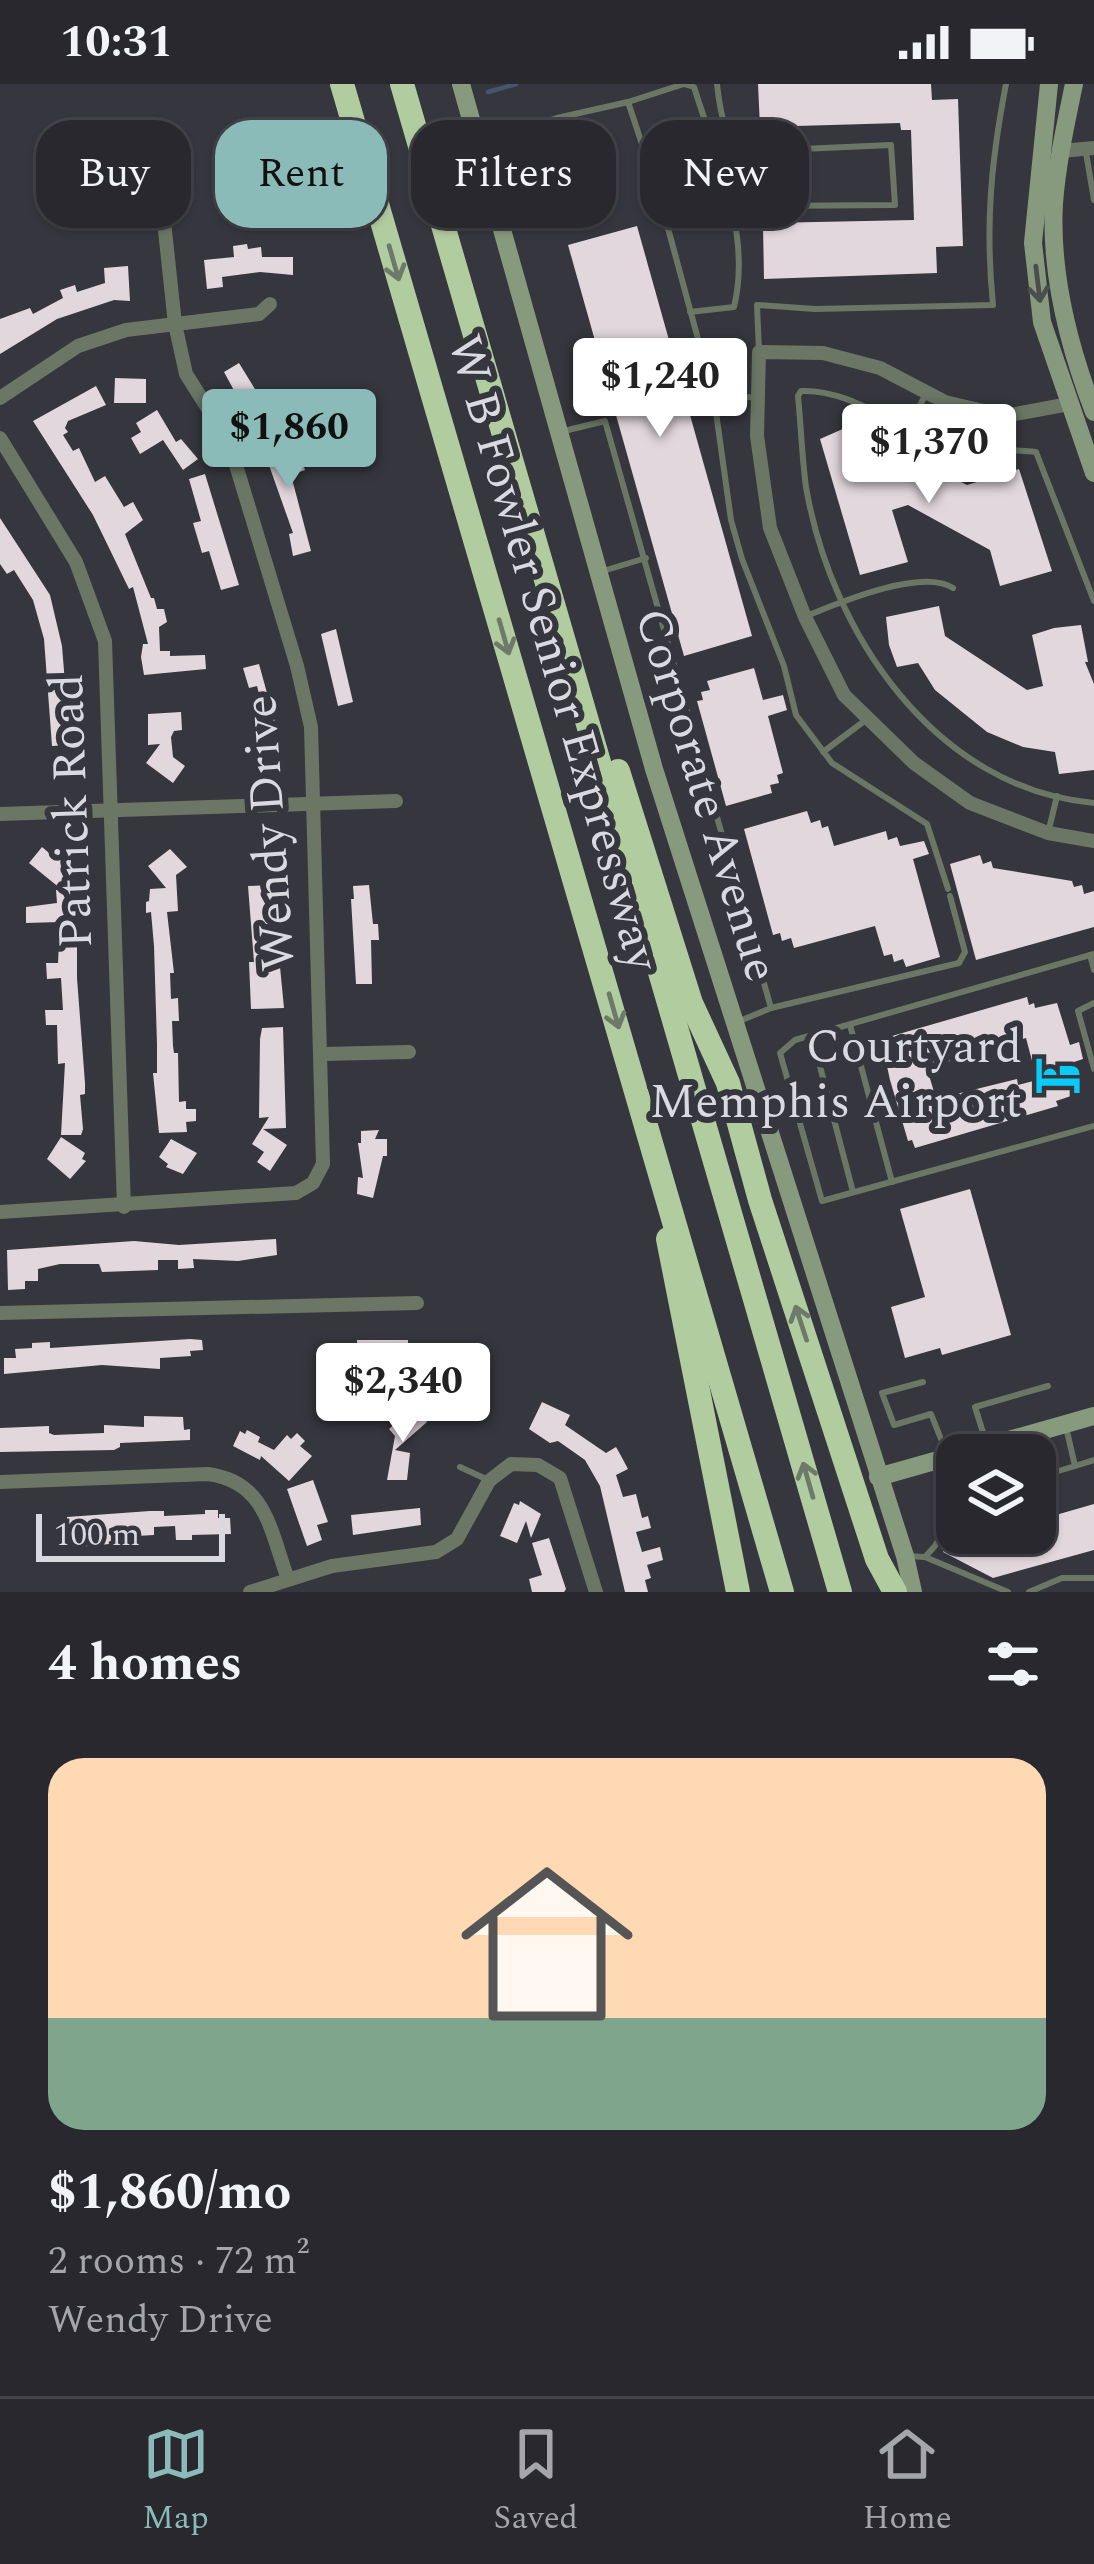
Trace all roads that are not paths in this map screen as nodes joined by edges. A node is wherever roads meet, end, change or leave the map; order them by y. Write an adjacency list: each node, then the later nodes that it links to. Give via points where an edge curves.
1 (342, 84): 62 (highway, W B Fowler Senior Expressway, one-way to 62)
2 (402, 84): 38 (highway, W B Fowler Senior Expressway)
3 (460, 84): 9 (street, Corporate Avenue)
4 (717, 84): 11 (lane)
5 (1006, 84): 21 (lane, via 987,238 993,304 757,305)
6 (1049, 84): 26 (street, one-way to 26, via 1033,243 1042,322)
7 (1074, 84): 14 (street)
8 (628, 102): 10 (lane); 19 (lane); 19 (lane, via 694,87 738,226 734,308)
9 (471, 120)
10 (551, 120)
11 (721, 120)
12 (1090, 148): 14 (street); 15 (lane)
13 (732, 152): 13 (lane, via 891,145 895,206 751,206)
14 (1061, 152): 26 (street, via 1057,265)
15 (1094, 200)
16 (165, 228): 20 (street, Wendy Drive)
17 (502, 228): 28 (street, Corporate Avenue)
18 (270, 304): 20 (street, via 259,314)
19 (690, 312): 25 (lane)
20 (175, 324): 24 (street, via 78,346); 44 (street, Wendy Drive, via 186,374 230,442 297,666 311,727)
21 (759, 352): 22 (street, via 823,353 880,368); 23 (street)
22 (927, 393): 26 (street, via 1005,416); 27 (lane)
23 (758, 397): 25 (lane); 37 (street, via 770,528)
24 (0, 398)
25 (714, 398): 40 (lane, via 742,559 796,715)
26 (1086, 402): 30 (street)
27 (908, 428): 33 (lane, via 942,443 1036,452); 36 (lane, via 842,397 807,390 798,396 806,487)
28 (561, 432): 31 (lane, via 605,421); 32 (street, Corporate Avenue)
29 (0, 438): 45 (street, Patrick Road, via 76,562 105,641)
30 (1094, 473)
31 (646, 558): 32 (lane); 52 (lane)
32 (599, 572): 53 (street, Corporate Avenue)
33 (1090, 577): 35 (lane)
34 (953, 587): 36 (lane, via 928,580)
35 (1094, 601)
36 (842, 602): 37 (lane); 41 (lane, via 866,652 938,734 974,761)
37 (805, 617): 39 (street, via 844,695)
38 (560, 630): 90 (highway, W B Fowler Senior Expressway, one-way to 38); 91 (highway, one-way to 38, via 877,1559 728,1083 692,1003 618,769)
39 (867, 719): 40 (lane); 47 (street, via 970,803)
40 (823, 752): 52 (lane, via 927,824 965,952 959,963)
41 (1057, 796): 43 (lane); 47 (lane)
42 (396, 801): 44 (street)
43 (1094, 803)
44 (313, 805): 45 (street); 57 (street, Wendy Drive)
45 (112, 811): 46 (street); 63 (street, Patrick Road)
46 (0, 814)
47 (1048, 833): 48 (street)
48 (1094, 842)
49 (1092, 955): 50 (lane); 54 (lane)
50 (1094, 970)
51 (1094, 1003): 58 (lane, via 1078,1010)
52 (771, 1008): 53 (lane)
53 (734, 1023): 79 (street, Corporate Avenue)
54 (850, 1024): 55 (lane); 60 (lane)
55 (812, 1036): 61 (lane); 61 (lane, via 780,1053 822,1201)
56 (409, 1052): 57 (street)
57 (323, 1054): 63 (street, Wendy Drive, via 323,1164 313,1183 296,1193)
58 (1094, 1069)
59 (1094, 1126): 60 (lane)
60 (892, 1182): 61 (lane)
61 (853, 1192)
62 (668, 1195): 88 (highway, via 668,1251); 89 (highway, W B Fowler Senior Expressway)
63 (124, 1207): 64 (street)
64 (0, 1212)
65 (417, 1304): 66 (street)
66 (0, 1313)
67 (923, 1382): 71 (lane, via 882,1394 894,1424 931,1414)
68 (1048, 1387): 72 (lane, via 975,1407)
69 (1094, 1415): 70 (street)
70 (1065, 1424): 73 (street); 76 (lane)
71 (939, 1434)
72 (984, 1434)
73 (1030, 1434)
74 (1094, 1460): 76 (lane)
75 (936, 1461): 79 (street)
76 (1075, 1466): 78 (lane)
77 (460, 1467): 80 (lane)
78 (1056, 1472)
79 (878, 1477): 83 (street, Corporate Avenue)
80 (489, 1480): 85 (street, via 457,1539 436,1552); 87 (street, via 511,1464 538,1465 560,1478)
81 (0, 1482): 85 (street, via 234,1478 259,1499)
82 (936, 1544): 83 (lane)
83 (915, 1556): 92 (street, Corporate Avenue); 93 (lane)
84 (1094, 1578): 94 (lane, via 1062,1578)
85 (288, 1579): 86 (street)
86 (250, 1592)
87 (596, 1592)
88 (738, 1592)
89 (782, 1592)
90 (840, 1592)
91 (895, 1592)
92 (913, 1592)
93 (1007, 1592)
94 (1029, 1592)

